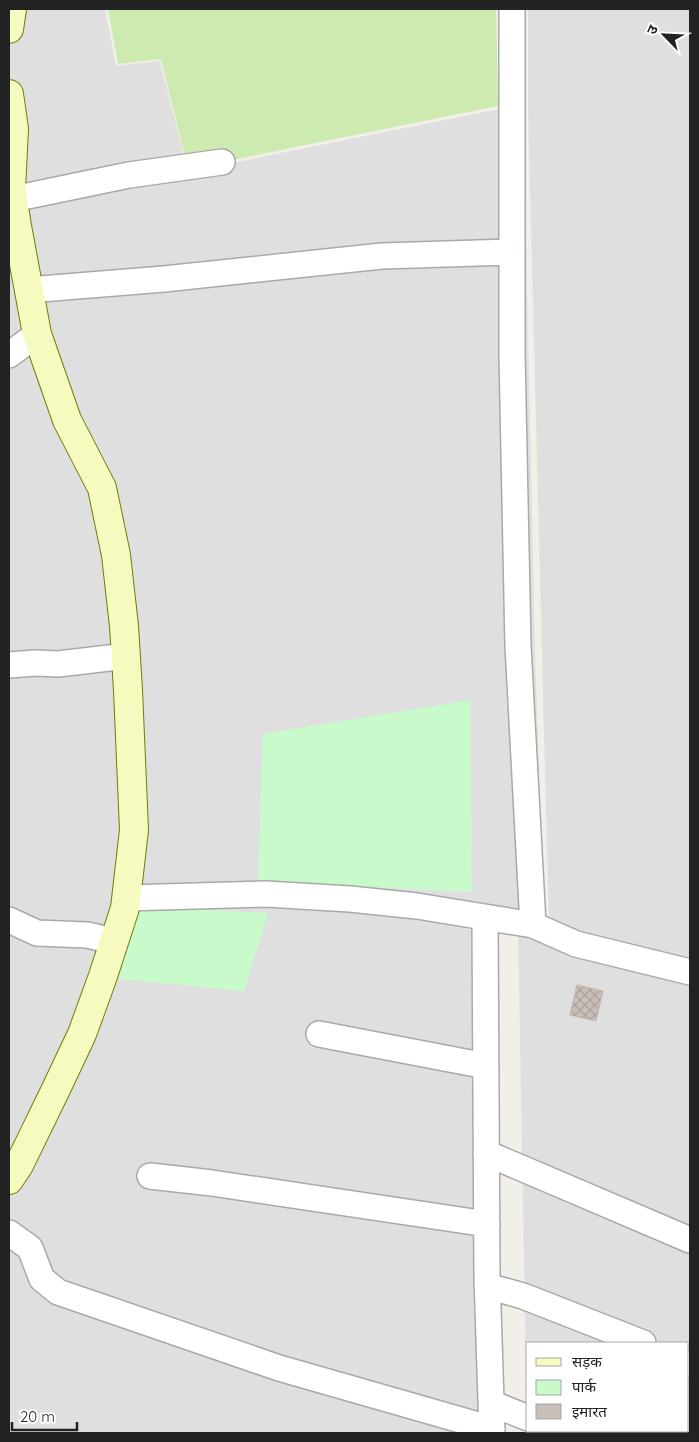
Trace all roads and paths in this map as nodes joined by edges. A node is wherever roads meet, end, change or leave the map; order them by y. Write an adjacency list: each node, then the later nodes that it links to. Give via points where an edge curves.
1 (12, 9): 3 (street)
2 (512, 9): 7 (street)
3 (9, 29)
4 (9, 94): 6 (street, via 14,129)
5 (222, 162): 6 (street, via 129,175)
6 (13, 199): 8 (street)
7 (512, 252): 8 (street, via 382,256); 16 (street, via 518,646)
8 (28, 290): 9 (street)
9 (37, 334): 10 (street); 11 (street, via 68,420 102,488 116,555)
10 (9, 355)
11 (126, 656): 12 (street); 13 (street, via 134,830)
12 (9, 666)
13 (126, 898): 14 (street, via 266,894 382,902); 17 (street)
14 (485, 918): 16 (street); 20 (street)
15 (9, 920): 17 (street, via 37,933 87,935)
16 (533, 925): 18 (street, via 576,944)
17 (114, 941): 23 (street, via 82,1034)
18 (690, 972)
19 (319, 1034): 20 (street)
20 (486, 1066): 21 (street)
21 (486, 1153): 24 (street); 26 (street)
22 (150, 1176): 24 (street)
23 (9, 1180)
24 (486, 1224): 27 (street)
25 (9, 1233): 31 (street, via 30,1248 42,1279 58,1292 279,1368)
26 (690, 1240)
27 (487, 1286): 28 (street, via 523,1296); 29 (street)
28 (640, 1342)
29 (491, 1403): 30 (street); 31 (street)
30 (526, 1417)
31 (492, 1431)

